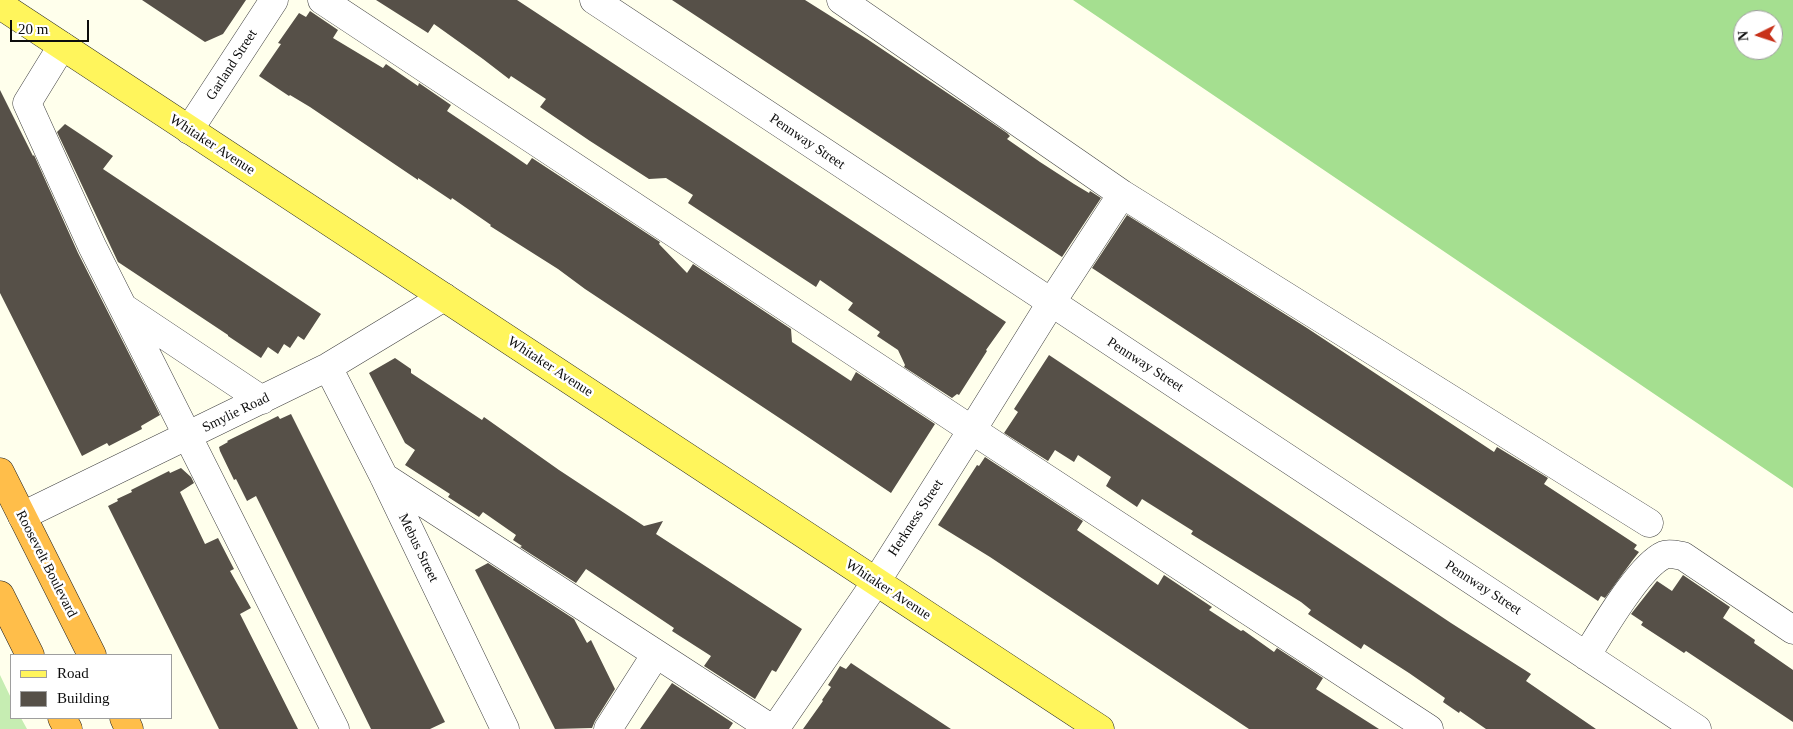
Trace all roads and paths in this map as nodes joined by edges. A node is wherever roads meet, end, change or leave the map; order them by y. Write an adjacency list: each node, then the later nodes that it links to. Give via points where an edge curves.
1 (274, 0): 7 (street, Garland Street)
2 (322, 0): 14 (street)
3 (594, 0): 10 (street, Pennway Street)
4 (841, 0): 8 (street)
5 (0, 5): 6 (main road, Whitaker Avenue)
6 (62, 46): 7 (main road, Whitaker Avenue); 11 (street, via 28,103)
7 (189, 130): 9 (main road, Whitaker Avenue)
8 (1122, 194): 10 (street, Herkness Street); 19 (street)
9 (444, 297): 12 (street, Smylie Road); 20 (main road, Whitaker Avenue)
10 (1050, 303): 14 (street, Herkness Street); 26 (street, Pennway Street)
11 (122, 307): 13 (street); 15 (street)
12 (328, 367): 13 (street, Smylie Road); 17 (street, Mebus Street)
13 (262, 400): 15 (street, Smylie Road)
14 (972, 430): 20 (street, Herkness Street); 33 (street)
15 (187, 437): 18 (street, Smylie Road); 28 (street)
16 (0, 472): 18 (highway, Roosevelt Boulevard)
17 (384, 477): 25 (street); 29 (street, Mebus Street)
18 (22, 516): 24 (highway, Roosevelt Boulevard)
19 (1649, 523)
20 (876, 582): 31 (street, Herkness Street); 32 (main road, Whitaker Avenue)
21 (0, 595): 23 (highway)
22 (1793, 630): 26 (street, via 1683,556 1666,554 1639,576)
23 (30, 654)
24 (91, 654)
25 (656, 654): 30 (street); 31 (street)
26 (1586, 656): 27 (street, Pennway Street)
27 (1667, 720): 34 (street, Pennway Street)
28 (335, 729)
29 (505, 729)
30 (608, 729)
31 (773, 729)
32 (1100, 729)
33 (1429, 729)
34 (1697, 729)

